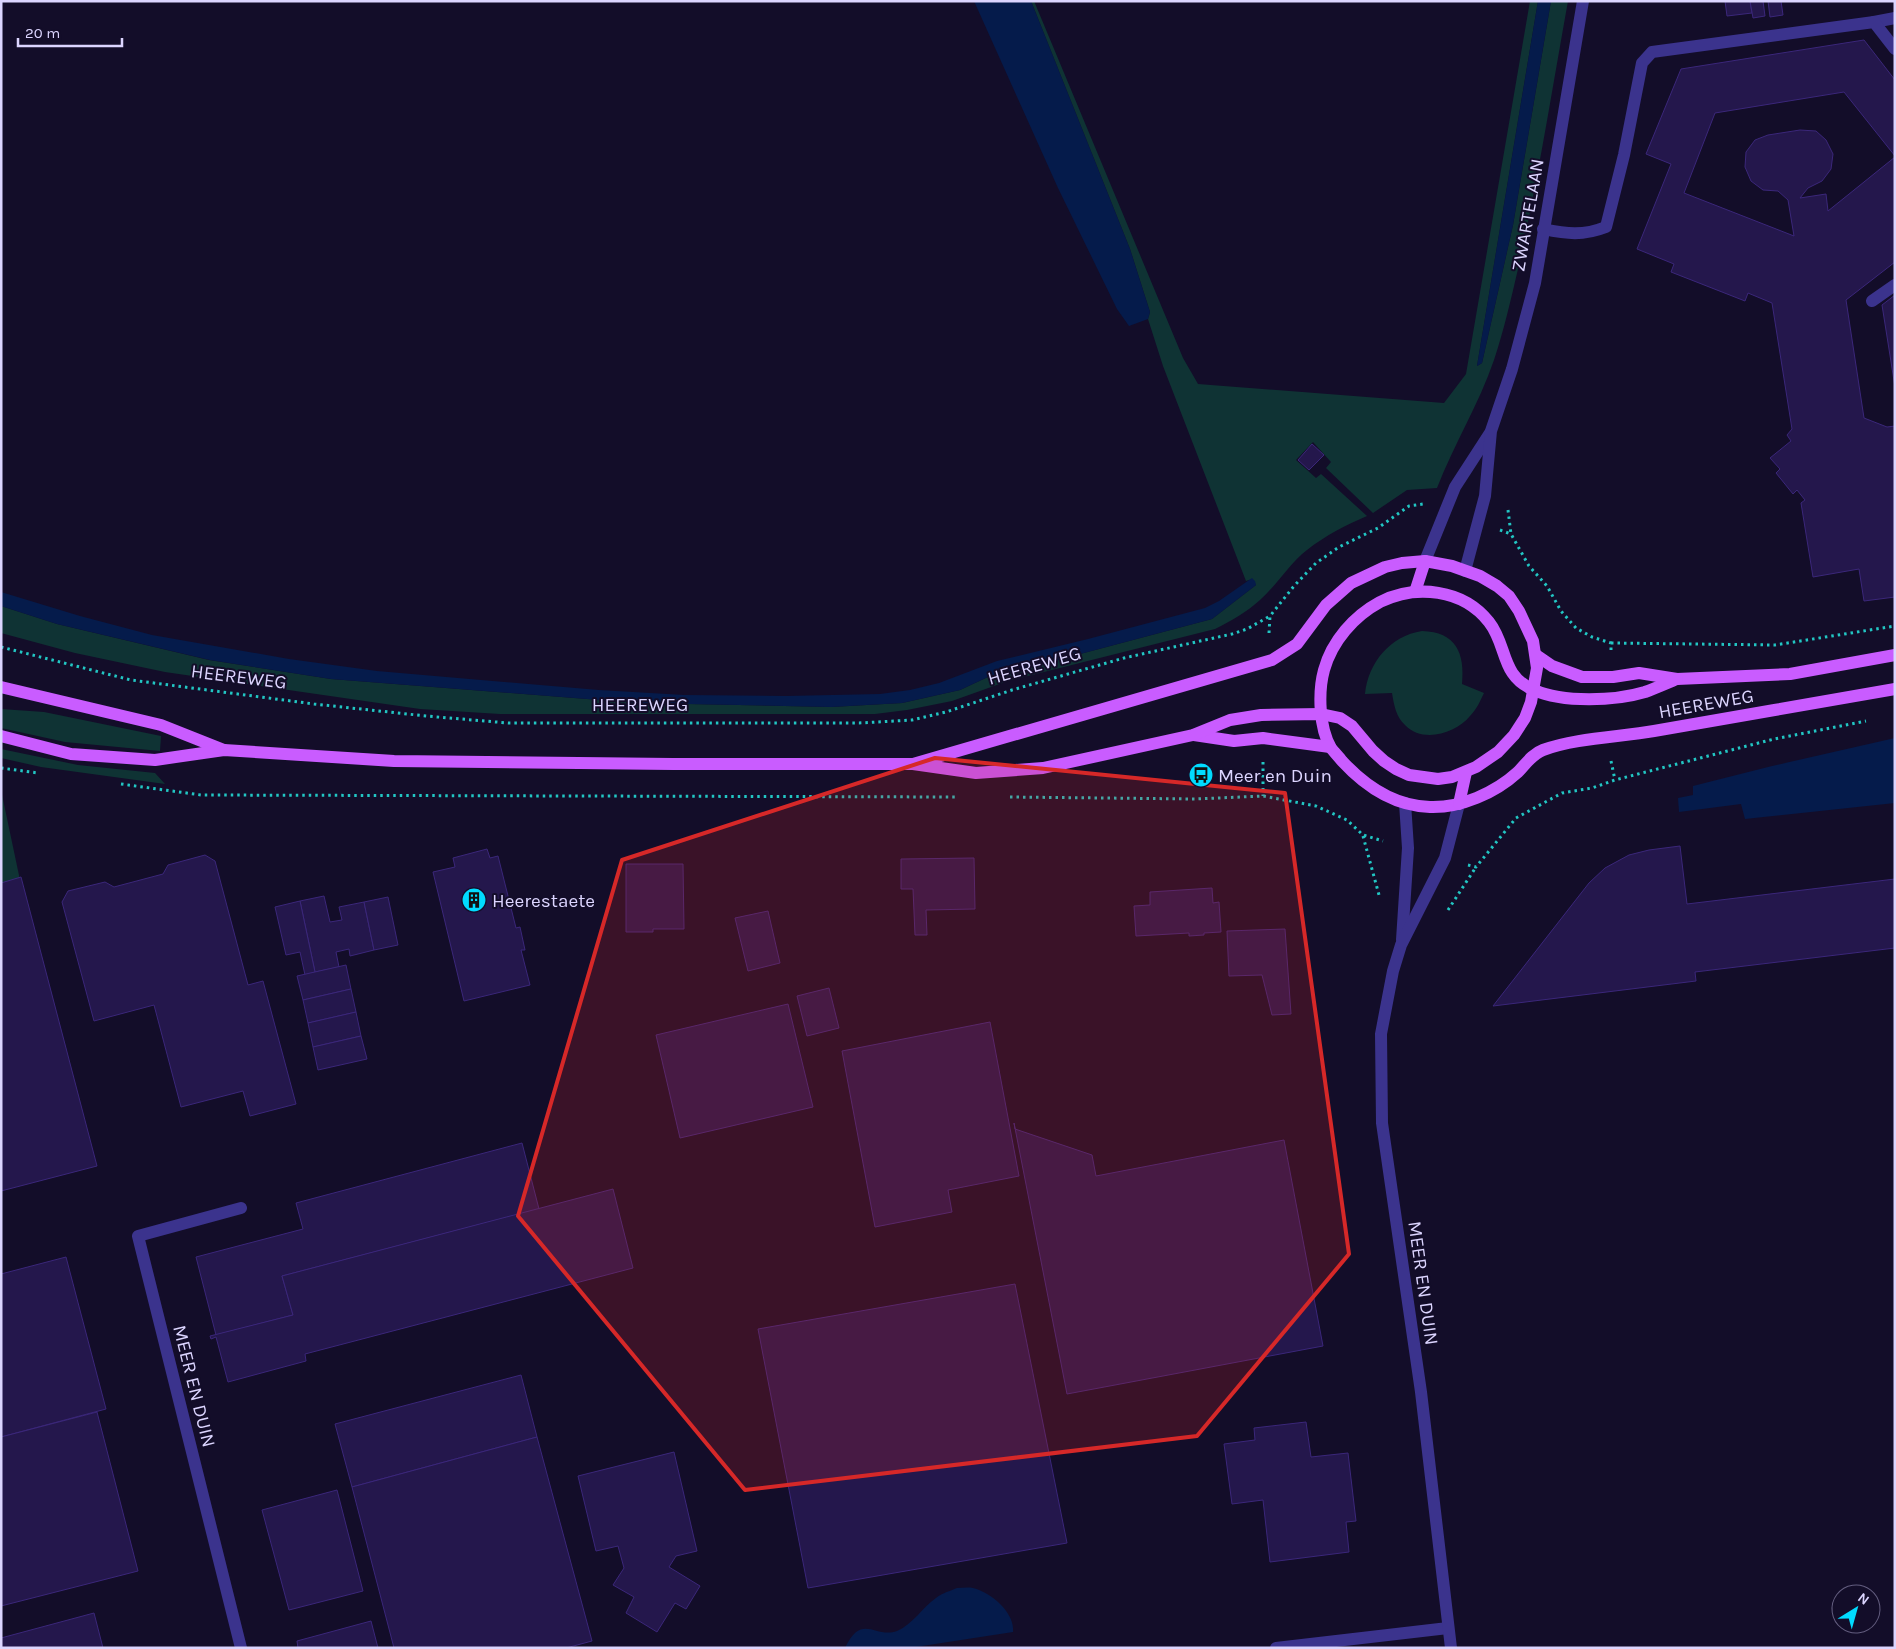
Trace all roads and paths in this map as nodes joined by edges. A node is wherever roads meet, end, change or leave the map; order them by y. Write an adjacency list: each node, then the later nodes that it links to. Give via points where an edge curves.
1 (1583, 1): 5 (street, ZWARTELAAN)
2 (1895, 18): 3 (street)
3 (1874, 22): 4 (street); 5 (street, via 1652,52 1642,63 1606,227 1571,234)
4 (1895, 48)
5 (1543, 229): 8 (street, ZWARTELAAN, via 1535,283)
6 (1895, 285): 7 (street)
7 (1872, 301)
8 (1491, 431): 9 (street, ZWARTELAAN, via 1455,487); 11 (street, ZWARTELAAN, via 1485,496)
9 (1446, 511): 10 (street, ZWARTELAAN); 15 (path, HEEREWEG, via 1423,504 1409,506 1378,528 1339,547 1310,569 1270,616 1247,629 1124,658 912,720 859,723 508,723 304,703 131,680)
10 (1425, 561): 11 (main road); 12 (main road); 28 (main road, via 1385,567 1351,583 1326,605 1296,644 1272,660)
11 (1465, 570): 17 (main road, via 1497,586 1509,596 1527,625)
12 (1415, 592): 21 (main road, via 1436,592 1456,597 1474,608 1489,622 1511,673); 22 (main road, via 1391,597 1375,605 1343,634 1325,666)
13 (1895, 626): 14 (path, via 1775,645)
14 (1611, 644)
15 (1, 648)
16 (1895, 655): 18 (main road, HEEREWEG, via 1790,674)
17 (1536, 656): 18 (main road, HEEREWEG, via 1582,677 1639,673); 21 (main road)
18 (1677, 679): 21 (main road, HEEREWEG, via 1644,692 1587,700)
19 (1, 687): 27 (main road, via 161,725)
20 (1895, 689): 38 (main road, HEEREWEG, via 1565,744 1539,751 1505,783)
21 (1534, 691): 30 (main road, via 1525,718 1514,734 1498,752)
22 (1321, 714): 24 (main road, via 1230,720); 26 (main road); 30 (main road, via 1340,718 1352,726 1384,762 1409,775 1438,779)
23 (1867, 721): 32 (path, via 1774,739)
24 (1193, 735): 26 (main road, via 1234,740 1263,738); 28 (main road, via 1043,768 976,773)
25 (1, 736): 27 (main road, via 71,754 155,760)
26 (1330, 747): 37 (main road, HEEREWEG, via 1364,783)
27 (224, 750): 28 (main road, via 394,761)
28 (914, 764)
29 (1, 768): 31 (path)
30 (1466, 772): 38 (main road)
31 (39, 773)
32 (1615, 780)
33 (115, 784): 35 (path, via 200,795)
34 (1263, 796): 36 (path, via 1195,799)
35 (961, 797)
36 (1000, 797)
37 (1405, 803): 38 (main road, HEEREWEG, via 1430,807); 39 (street, MEER EN DUIN, via 1408,848)
38 (1459, 804): 39 (street, MEER EN DUIN, via 1444,858)
39 (1401, 945): 41 (street, MEER EN DUIN, via 1381,1034 1382,1123 1421,1392)
40 (240, 1208): 42 (street, MEER EN DUIN, via 138,1236)
41 (1448, 1628): 43 (street); 44 (street, MEER EN DUIN)
42 (241, 1648)
43 (1276, 1648)
44 (1451, 1648)

